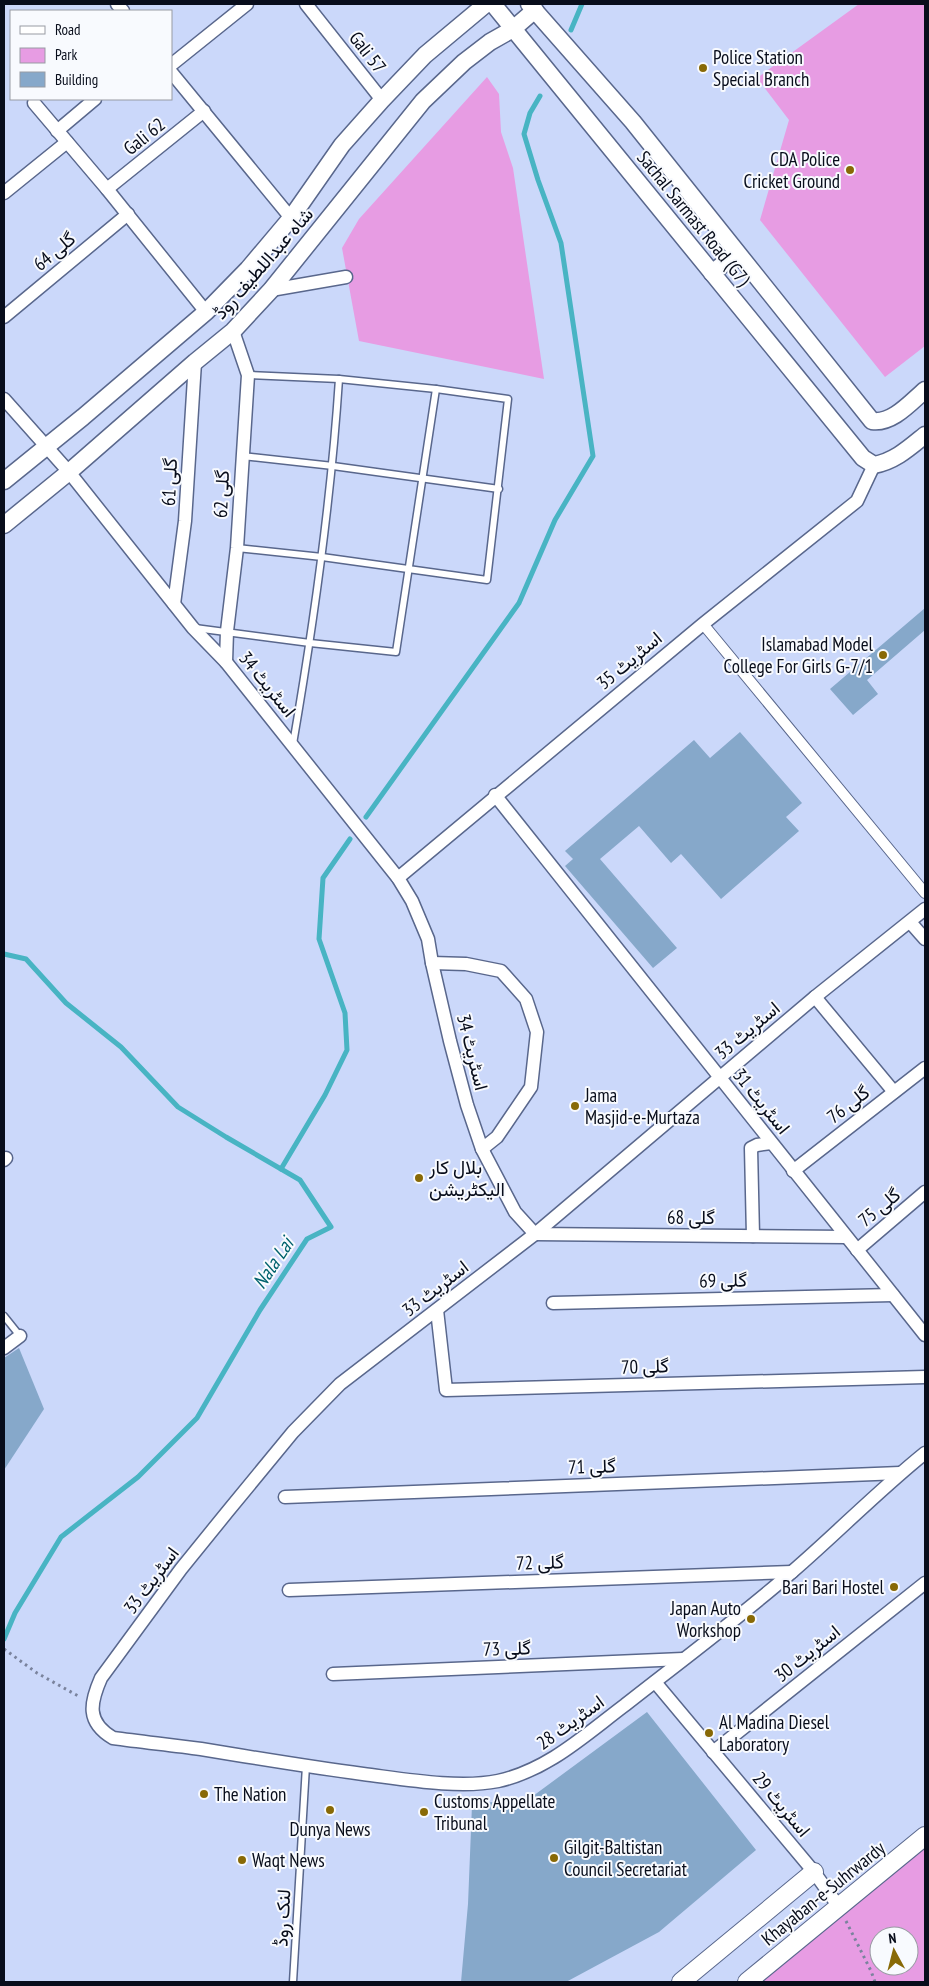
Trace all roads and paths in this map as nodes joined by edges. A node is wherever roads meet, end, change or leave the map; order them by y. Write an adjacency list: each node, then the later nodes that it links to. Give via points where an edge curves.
1 (247, 4): 7 (street)
2 (306, 4): 10 (street, Gali 57)
3 (486, 4): 10 (street, شاہ عبداللطیف روڈ, via 426,55)
4 (493, 4): 6 (street, Sachal Sarmast Road (G7))
5 (532, 7): 6 (street, شاہ عبداللطیف روڈ); 19 (street, Sachal Sarmast Road (G7), via 633,122)
6 (513, 29): 20 (street, Sachal Sarmast Road (G7)); 22 (street, شاہ عبداللطیف روڈ, via 464,62 423,101)
7 (172, 65)
8 (172, 73): 12 (street)
9 (94, 100): 13 (street)
10 (382, 100): 18 (street, شاہ عبداللطیف روڈ, via 342,145)
11 (34, 102): 13 (street)
12 (204, 111): 15 (street, Gali 62); 18 (street)
13 (57, 131): 14 (street)
14 (67, 142): 15 (street); 16 (street)
15 (107, 189): 17 (street)
16 (4, 194)
17 (128, 214): 23 (street); 24 (street, گلی 64)
18 (291, 218): 23 (street, شاہ عبداللطیف روڈ)
19 (737, 253): 20 (street); 30 (street, Sachal Sarmast Road (G7), via 872,421 890,418)
20 (712, 273): 35 (street, Sachal Sarmast Road (G7))
21 (346, 276): 22 (street)
22 (271, 290): 25 (street, شاہ عبداللطیف روڈ)
23 (206, 312): 33 (street, شاہ عبداللطیف روڈ)
24 (4, 317)
25 (233, 331): 26 (street, شاہ عبداللطیف روڈ); 27 (street, گلی 62)
26 (194, 362): 37 (street, شاہ عبداللطیف روڈ); 45 (street, گلی 61, via 185,521)
27 (248, 375): 28 (lane); 34 (street, گلی 62)
28 (339, 379): 29 (lane); 36 (lane)
29 (436, 389): 38 (lane); 40 (lane, via 508,399)
30 (925, 390)
31 (4, 399): 33 (street, اسٹریٹ 34)
32 (925, 435): 35 (street, via 886,463)
33 (46, 446): 37 (street, اسٹریٹ 34); 39 (street, شاہ عبداللطیف روڈ)
34 (241, 456): 36 (lane); 42 (street, گلی 62)
35 (869, 461): 46 (street, اسٹریٹ 35, via 857,501)
36 (333, 466): 38 (lane); 43 (lane)
37 (70, 472): 41 (street, شاہ عبداللطیف روڈ); 45 (street, اسٹریٹ 34)
38 (423, 480): 40 (lane); 44 (lane)
39 (4, 481)
40 (499, 489): 44 (lane, via 487,580)
41 (4, 525)
42 (237, 548): 43 (lane); 48 (street, گلی 62)
43 (322, 557): 44 (lane); 49 (lane)
44 (409, 569): 49 (lane, via 396,652)
45 (174, 604): 47 (street, اسٹریٹ 34)
46 (703, 624): 52 (street, اسٹریٹ 35); 54 (street)
47 (193, 628): 48 (lane); 50 (street, اسٹریٹ 34)
48 (227, 631): 49 (lane); 50 (street, گلی 62)
49 (310, 643): 51 (lane)
50 (226, 662): 51 (street, اسٹریٹ 34)
51 (293, 744): 53 (street, اسٹریٹ 34)
52 (495, 795): 53 (street, اسٹریٹ 35); 61 (street, اسٹریٹ 31)
53 (398, 878): 58 (street, اسٹریٹ 34, via 428,939)
54 (925, 893)
55 (925, 909): 56 (street, اسٹریٹ 33)
56 (910, 922): 57 (street); 59 (street, اسٹریٹ 33)
57 (925, 940)
58 (432, 963): 64 (street, اسٹریٹ 34, via 452,1050); 64 (street, via 466,964 501,971 526,999 537,1032 531,1087 497,1137)
59 (815, 997): 61 (street, اسٹریٹ 33); 62 (street)
60 (925, 1068): 62 (street, گلی 76)
61 (719, 1078): 63 (street, اسٹریٹ 31); 67 (street, اسٹریٹ 33)
62 (894, 1092): 65 (street, گلی 76)
63 (771, 1143): 65 (street, اسٹریٹ 31); 68 (street, via 751,1148)
64 (482, 1149): 67 (street, اسٹریٹ 34, via 515,1212)
65 (793, 1171): 69 (street, اسٹریٹ 31)
66 (925, 1192): 70 (street, گلی 75)
67 (535, 1234): 68 (street, گلی 68); 73 (street, اسٹریٹ 33)
68 (753, 1236): 69 (street, گلی 68)
69 (846, 1236): 70 (street, اسٹریٹ 31)
70 (857, 1250): 71 (street, اسٹریٹ 31)
71 (893, 1295): 72 (street, گلی 69); 75 (street, اسٹریٹ 31)
72 (553, 1303)
73 (437, 1310): 78 (street, گلی 70, via 446,1390); 89 (street, اسٹریٹ 33, via 340,1384 293,1432 182,1569 107,1670)
74 (4, 1316): 76 (lane)
75 (924, 1331)
76 (20, 1336): 77 (street)
77 (4, 1348)
78 (925, 1377)
79 (925, 1452): 80 (street, اسٹریٹ 28)
80 (900, 1473): 81 (street, گلی 71); 82 (street, اسٹریٹ 28)
81 (285, 1498)
82 (792, 1572): 84 (street, گلی 72); 86 (street, اسٹریٹ 28)
83 (925, 1583): 90 (street, اسٹریٹ 30)
84 (289, 1590)
85 (5, 1650): 89 (path)
86 (683, 1659): 87 (street, گلی 73); 88 (street, اسٹریٹ 28)
87 (333, 1674)
88 (655, 1682): 90 (street, اسٹریٹ 29); 91 (street, اسٹریٹ 28, via 562,1753 520,1775 496,1781 424,1781)
89 (92, 1707): 91 (street, اسٹریٹ 28, via 95,1723 113,1738)
90 (713, 1752): 93 (street, اسٹریٹ 29)
91 (306, 1766): 95 (lane, لنک روڈ)
92 (925, 1836): 94 (main road, Khayaban-e-Suhrwardy)
93 (814, 1872): 94 (street, اسٹریٹ 29); 96 (main road, Khayaban-e-Suhrwardy)
94 (839, 1907): 97 (main road, Khayaban-e-Suhrwardy); 98 (path)
95 (293, 1982)
96 (681, 1982)
97 (747, 1982)
98 (875, 1982)

